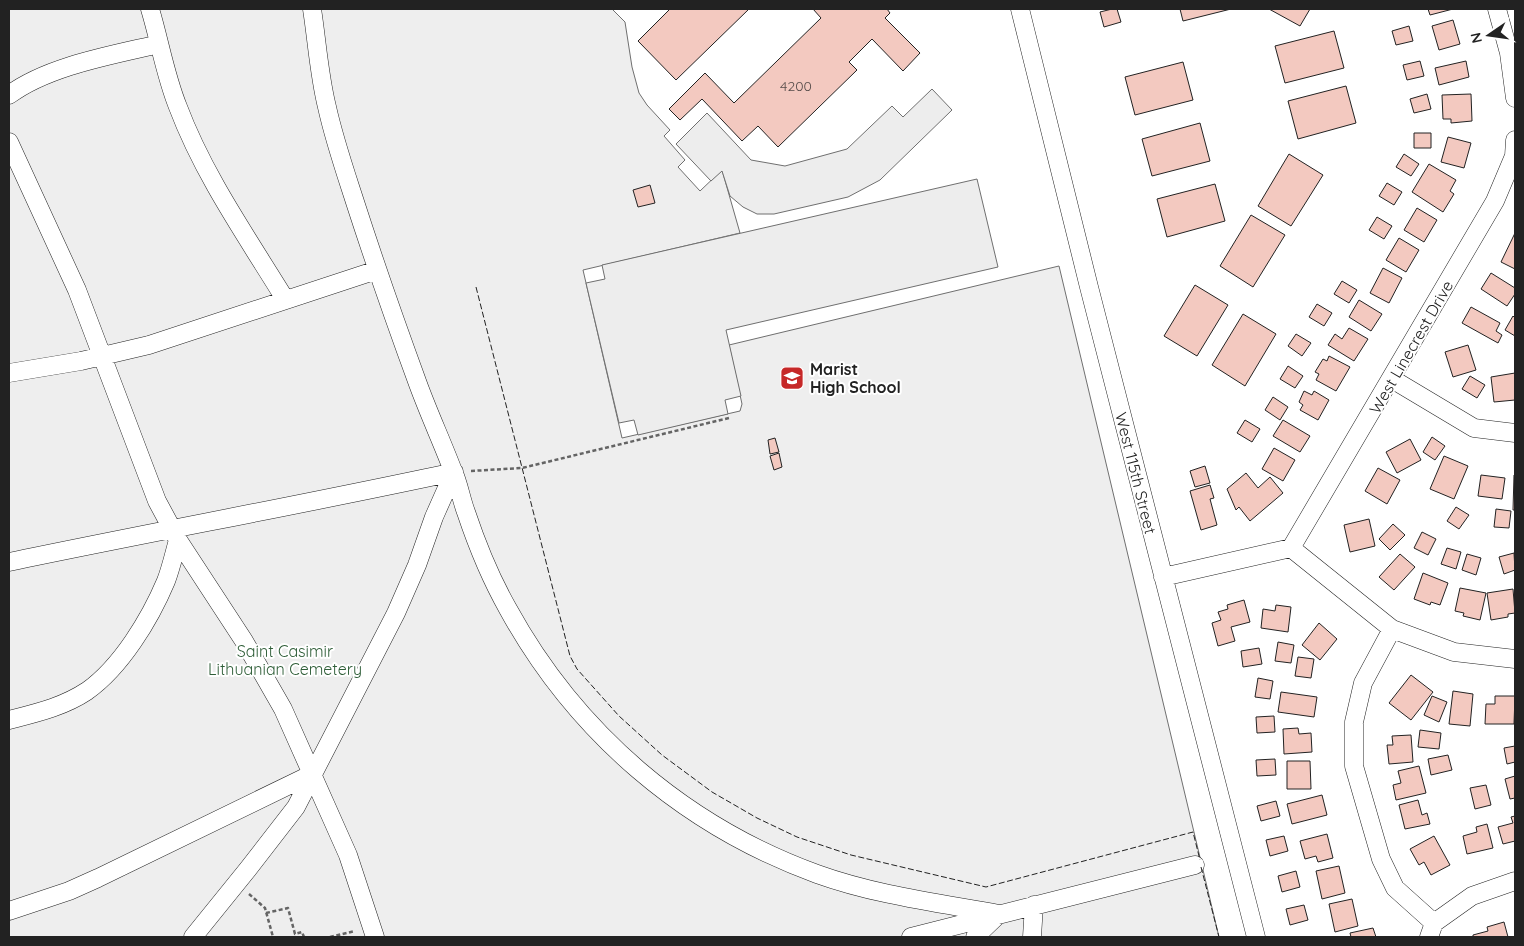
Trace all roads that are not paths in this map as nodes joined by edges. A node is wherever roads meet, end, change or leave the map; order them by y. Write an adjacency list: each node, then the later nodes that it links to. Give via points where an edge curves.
1 (150, 9): 5 (street)
2 (312, 9): 11 (street, via 328,112)
3 (1020, 9): 21 (street, West 115th Street)
4 (1498, 9): 6 (street)
5 (158, 44): 7 (street, via 44,76); 12 (street, via 178,107 196,149)
6 (1512, 53): 8 (street)
7 (9, 95)
8 (1515, 98)
9 (1515, 140): 15 (street, West Linecrest Drive, via 1514,156 1495,201)
10 (9, 142): 13 (street, via 77,290)
11 (377, 270): 12 (street); 17 (street, via 432,422)
12 (285, 299): 13 (street, via 149,345)
13 (102, 356): 14 (street); 18 (street, via 157,501)
14 (9, 373)
15 (1392, 379): 16 (street, via 1474,428); 19 (street, West Linecrest Drive)
16 (1515, 433)
17 (454, 472): 18 (street); 25 (street, via 396,613); 30 (street, via 482,555 507,608 538,658 570,702 659,788 711,824 818,874 876,890)
18 (175, 535): 20 (street, via 119,539); 24 (street, via 166,580 122,658 87,691 30,716); 25 (street, via 244,641 283,709)
19 (1291, 548): 21 (street); 22 (street)
20 (9, 562)
21 (1163, 577): 37 (street, West 115th Street)
22 (1392, 629): 23 (street, via 1454,652); 31 (street, via 1363,683 1354,722 1354,766 1381,860 1395,888)
23 (1515, 659)
24 (9, 720)
25 (312, 774): 29 (street, via 98,878); 32 (street, via 348,856); 33 (street, via 296,806)
26 (1195, 865): 28 (street)
27 (1515, 881): 31 (street, via 1472,896)
28 (1034, 905): 30 (street); 36 (street)
29 (9, 912)
30 (999, 914): 34 (street); 35 (street)
31 (1431, 930)
32 (373, 932)
33 (192, 937)
34 (911, 937)
35 (975, 937)
36 (1032, 937)
37 (1256, 937)

